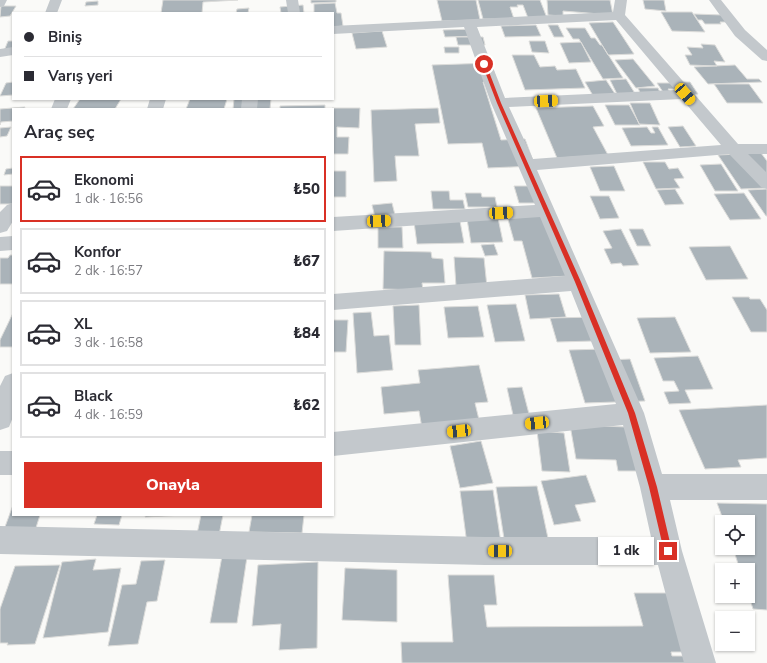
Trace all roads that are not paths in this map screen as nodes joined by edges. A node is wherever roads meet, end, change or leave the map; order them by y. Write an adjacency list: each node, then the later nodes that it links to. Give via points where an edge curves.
1 (56, 0): 5 (street)
2 (292, 0): 6 (street)
3 (621, 0): 7 (street)
4 (715, 0): 12 (street, via 740,33)
5 (51, 12)
6 (294, 12)
7 (619, 16): 8 (street); 13 (street)
8 (469, 24): 9 (street); 14 (street)
9 (334, 30)
10 (12, 51): 11 (street)
11 (0, 53)
12 (766, 56)
13 (685, 94): 14 (street); 16 (street)
14 (499, 103): 17 (street)
15 (767, 149): 16 (street)
16 (733, 150): 17 (street); 18 (street)
17 (528, 165): 19 (street)
18 (767, 183)
19 (547, 210): 20 (street); 23 (street)
20 (334, 224)
21 (12, 243): 22 (street)
22 (0, 244)
23 (578, 282): 24 (street); 26 (street)
24 (334, 302)
25 (12, 386): 27 (street)
26 (632, 413): 28 (street); 31 (street)
27 (0, 419)
28 (334, 444)
29 (0, 463): 30 (street)
30 (12, 463)
31 (653, 487): 32 (street); 34 (street)
32 (767, 487)
33 (0, 540): 34 (street, via 484,551)
34 (668, 551): 35 (street)
35 (700, 663)

